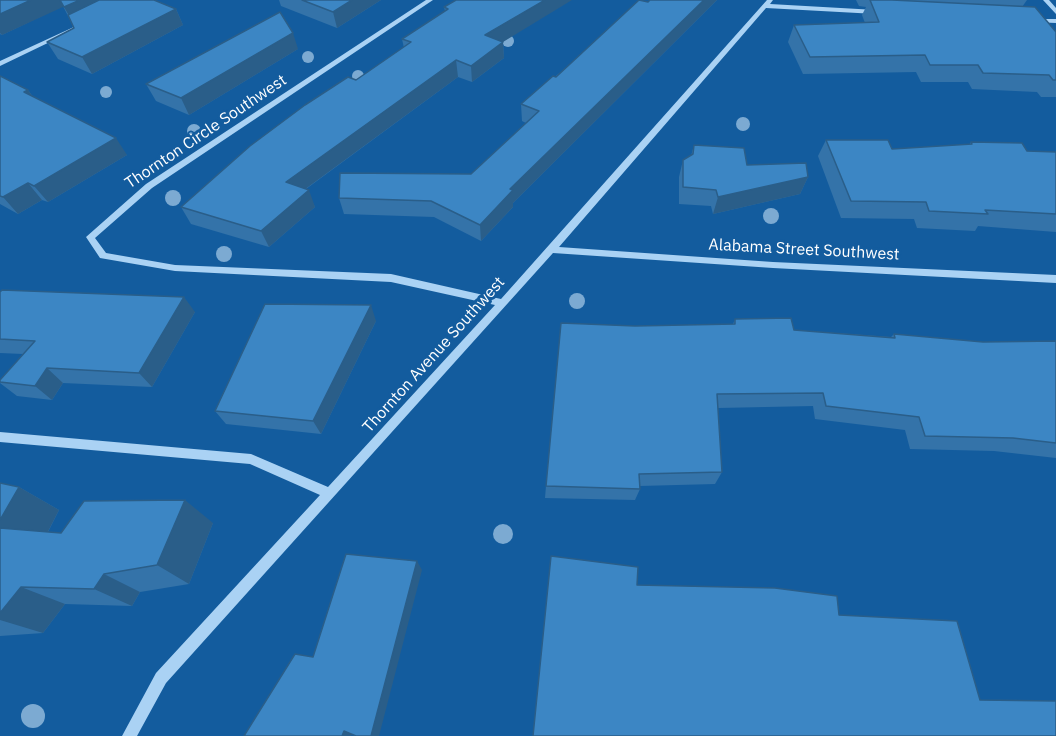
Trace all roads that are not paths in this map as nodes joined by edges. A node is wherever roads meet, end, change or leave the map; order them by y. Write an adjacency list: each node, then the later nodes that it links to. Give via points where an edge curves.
1 (430, 0): 12 (street, Thornton Circle Southwest, via 149,186 90,237 103,256 175,268 391,278)
2 (1046, 0): 5 (street)
3 (767, 3): 4 (street); 10 (street, Thornton Avenue Southwest)
4 (881, 12)
5 (1056, 12)
6 (1021, 19): 7 (street)
7 (1056, 21)
8 (82, 25): 9 (street)
9 (0, 64)
10 (551, 250): 11 (street, Alabama Street Southwest); 12 (street, Thornton Avenue Southwest)
11 (1056, 279)
12 (503, 303): 14 (street, Thornton Avenue Southwest)
13 (0, 437): 14 (street, via 251,459)
14 (329, 493): 15 (street, Thornton Avenue Southwest, via 161,678)
15 (129, 736)

